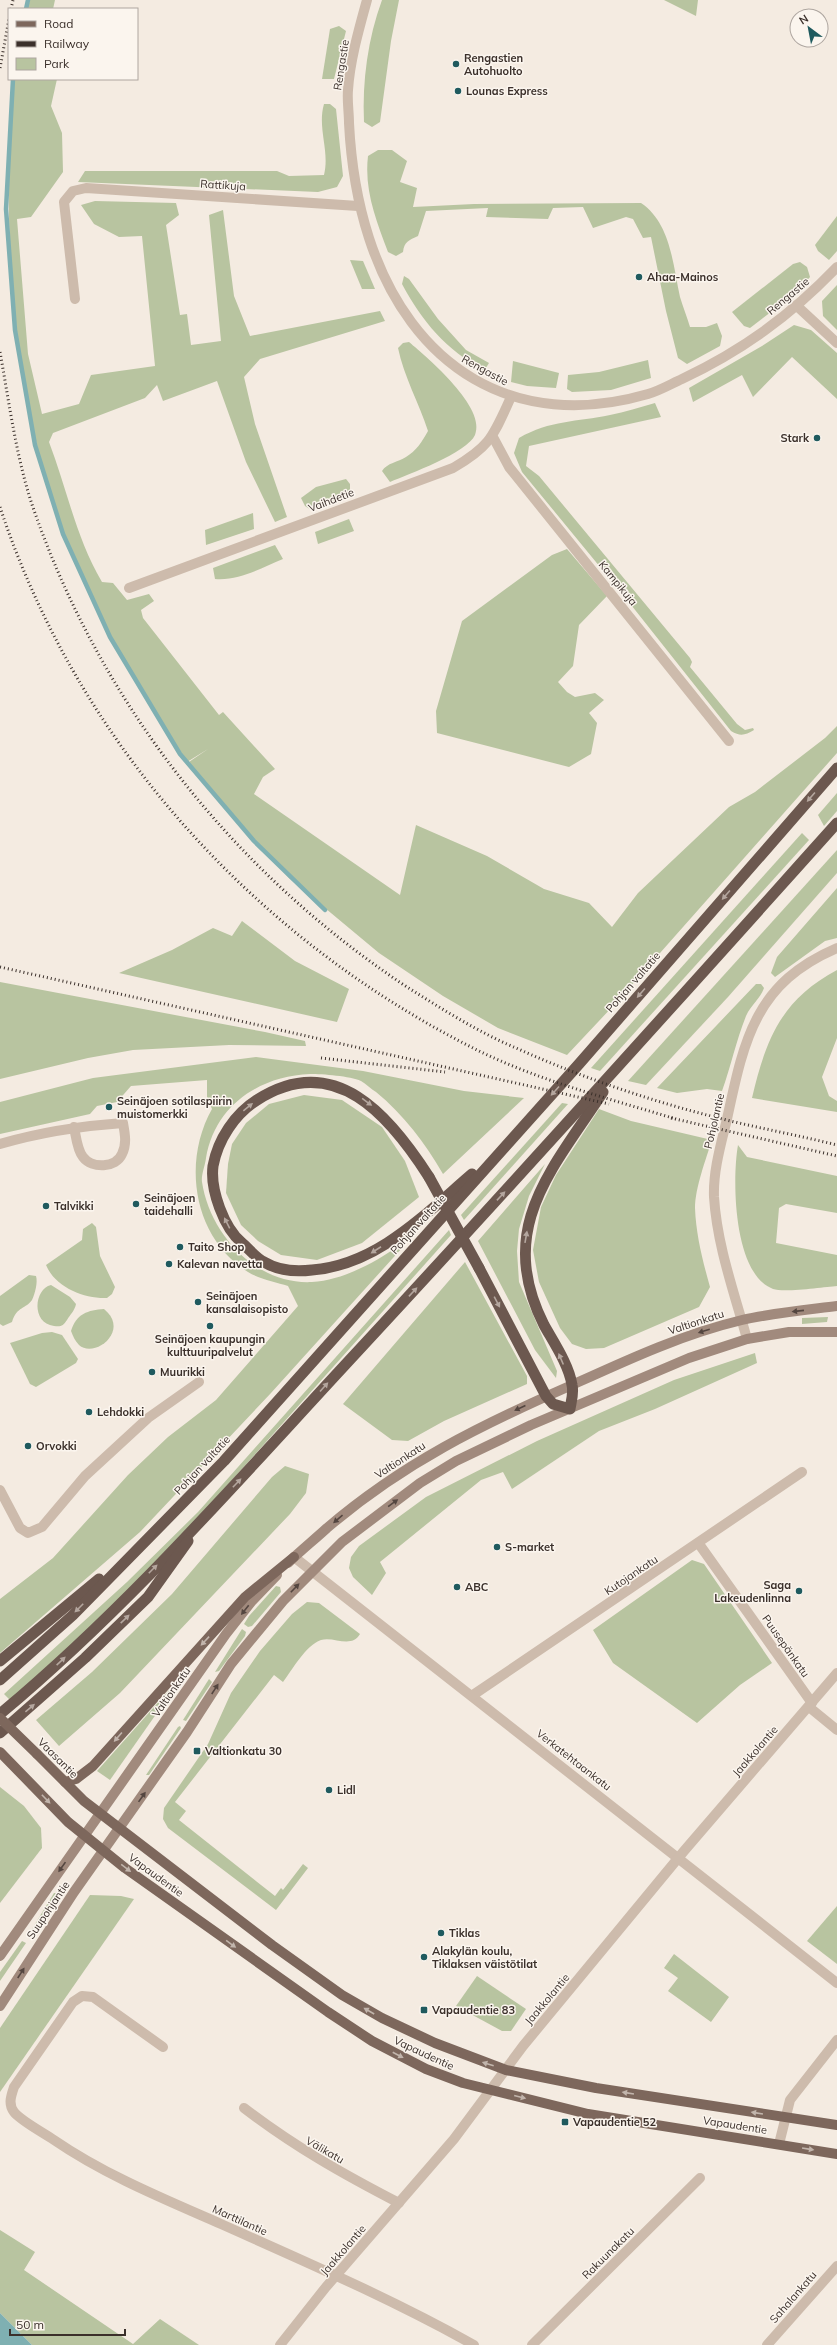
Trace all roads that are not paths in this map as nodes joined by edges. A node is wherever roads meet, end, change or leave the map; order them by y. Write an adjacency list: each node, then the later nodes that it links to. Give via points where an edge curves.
1 (367, 0): 2 (street, Rengastie, via 359,28 348,90 350,143)
2 (358, 206): 4 (street, Rattikuja, via 86,188 73,191 64,202); 7 (street, Rengastie, via 374,253 394,296 421,336 456,369 485,386)
3 (837, 267): 5 (street, Rengastie)
4 (75, 299)
5 (798, 307): 6 (street); 7 (street, Rengastie, via 741,348 649,394 600,404 551,404)
6 (837, 343)
7 (512, 397): 8 (street, Vaihdetie)
8 (493, 437): 9 (street, Vaihdetie, via 475,455 453,468); 10 (street, Kampikuja, via 509,466)
9 (129, 588)
10 (728, 741)
11 (837, 768): 17 (highway, Pohjan valtatie, one-way to 17)
12 (837, 824): 14 (highway)
13 (837, 948): 19 (street, Pohjolantie, via 820,955 777,988 756,1018 745,1046 716,1169 714,1196 720,1241)
14 (622, 1063): 23 (highway, one-way to 14, via 537,1310 526,1278 524,1250 530,1217 542,1189 560,1156); 28 (highway, one-way to 14)
15 (74, 1127): 15 (street, via 124,1123 125,1143 122,1155 108,1166 94,1165 83,1157); 16 (street)
16 (0, 1144)
17 (504, 1147): 24 (highway, one-way to 24, bridge, via 405,1231 365,1257 334,1268 294,1272 264,1262 234,1237 216,1201 213,1167 223,1136 245,1108 275,1088 304,1082 336,1085 367,1101 394,1127 429,1177 479,1268); 29 (highway, Pohjan valtatie, via 219,1466)
18 (837, 1306): 19 (main road, Valtionkatu, one-way to 19)
19 (742, 1320): 21 (street, Pohjolantie); 23 (main road, Valtionkatu, one-way to 23, via 650,1350)
20 (837, 1332): 21 (main road, via 789,1332)
21 (747, 1338): 25 (main road, via 689,1358)
22 (199, 1382): 27 (street, via 148,1418 96,1466 42,1527 28,1533 20,1528)
23 (572, 1384): 24 (main road, Valtionkatu); 25 (highway)
24 (546, 1396): 25 (highway, via 553,1404); 31 (main road, Valtionkatu, one-way to 31, via 478,1427 412,1464 345,1513)
25 (570, 1409): 32 (main road, one-way to 25, via 342,1542 386,1508 456,1461)
26 (802, 1472): 30 (street, Kutojankatu)
27 (0, 1490)
28 (210, 1512): 38 (highway, one-way to 28, via 96,1628); 41 (highway, one-way to 28, via 85,1658 148,1597)
29 (146, 1540): 33 (highway); 35 (highway, Pohjan valtatie, one-way to 35, via 73,1615)
30 (699, 1544): 36 (street, Kutojankatu); 37 (street, Puusepänkatu)
31 (294, 1557): 32 (street, Verkatehtaankatu); 43 (main road, one-way to 43, via 245,1597 93,1766 76,1779); 44 (main road, Valtionkatu, one-way to 44, via 252,1601 226,1634)
32 (312, 1570): 36 (street, Verkatehtaankatu); 45 (main road, one-way to 32, via 231,1664)
33 (0, 1661)
34 (837, 1673): 37 (street, Jaakkolantie)
35 (0, 1680)
36 (473, 1695): 48 (street, Verkatehtaankatu)
37 (810, 1705): 40 (street, Puusepänkatu); 48 (street, Jaakkolantie)
38 (0, 1714)
39 (0, 1718): 43 (main road, Vaasantie, bridge)
40 (837, 1730)
41 (0, 1733)
42 (0, 1752): 46 (main road, one-way to 46)
43 (65, 1782): 44 (main road, Vaasantie)
44 (100, 1814): 45 (main road, Vapaudentie); 46 (main road, Suupohjantie)
45 (119, 1828): 47 (main road, Suupohjantie); 54 (main road, Vapaudentie, one-way to 45, via 435,2043 382,2018 342,1995 268,1943)
46 (84, 1835): 47 (main road, Vapaudentie); 49 (main road, Suupohjantie, one-way to 49)
47 (103, 1850): 51 (main road, Suupohjantie, one-way to 47); 55 (main road, Vapaudentie, one-way to 55, via 372,2041 426,2070)
48 (679, 1857): 50 (street, Verkatehtaankatu); 54 (street, Jaakkolantie)
49 (0, 1956)
50 (837, 1983)
51 (0, 2006)
52 (837, 2040): 57 (street, via 795,2091)
53 (163, 2047): 64 (street, Marttilantie, via 93,1997 82,1996 73,2002 18,2080 10,2101 14,2113 72,2152 100,2167 195,2213)
54 (506, 2070): 55 (street, Jaakkolantie); 57 (main road, Vapaudentie, one-way to 54, via 596,2088)
55 (490, 2090): 59 (main road, Vapaudentie, one-way to 59, via 588,2114); 62 (street, Jaakkolantie, via 454,2139)
56 (244, 2108): 62 (street, Välikatu, via 318,2160)
57 (785, 2117): 58 (main road, Vapaudentie); 59 (street)
58 (837, 2125)
59 (778, 2144): 60 (main road, Vapaudentie, one-way to 60)
60 (837, 2154)
61 (700, 2178): 67 (street, Rakuunakatu)
62 (399, 2203): 64 (street, Jaakkolantie)
63 (837, 2266): 68 (street, Sahalankatu)
64 (337, 2276): 65 (street, Jaakkolantie); 66 (street, Marttilantie, via 436,2323)
65 (280, 2345)
66 (474, 2345)
67 (532, 2345)
68 (767, 2345)

